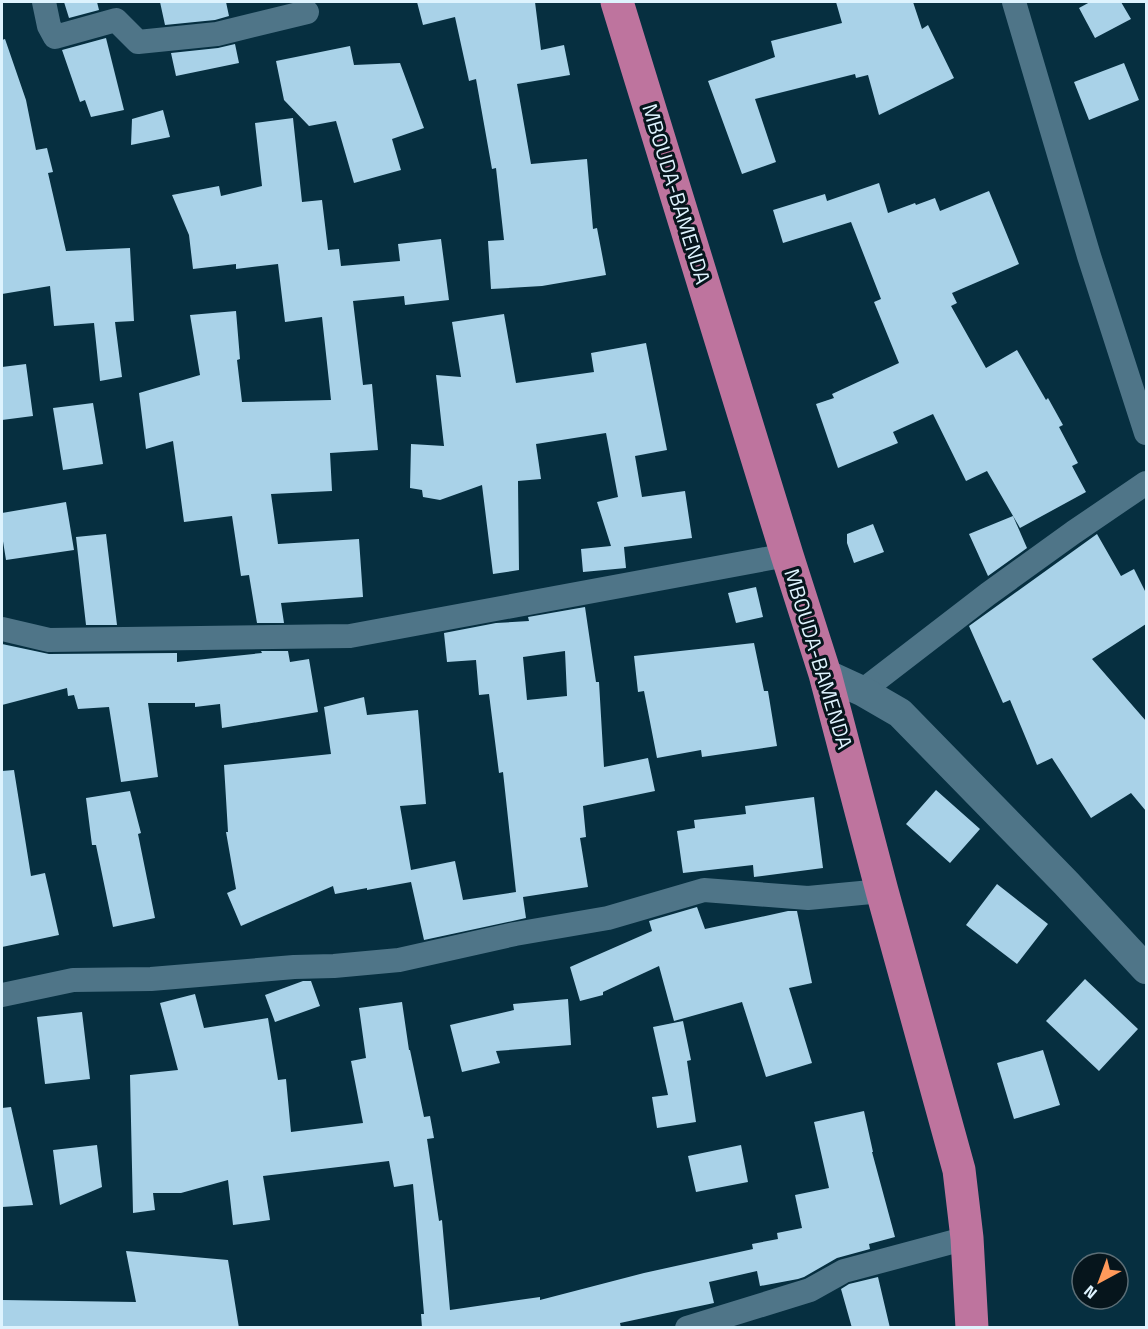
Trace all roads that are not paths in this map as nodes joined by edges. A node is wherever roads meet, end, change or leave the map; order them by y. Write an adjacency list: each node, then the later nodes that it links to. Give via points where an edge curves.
1 (44, 2): 4 (street, via 55,37 116,21 138,42 217,34)
2 (617, 2): 7 (highway, MBOUDA-BAMENDA)
3 (1014, 2): 5 (street, via 1089,256)
4 (307, 12)
5 (1144, 419)
6 (1146, 483): 10 (street, via 988,594)
7 (787, 555): 8 (street, via 350,636 49,640); 9 (highway, MBOUDA-BAMENDA)
8 (2, 629)
9 (825, 674): 10 (street); 11 (highway, MBOUDA-BAMENDA)
10 (862, 691): 12 (street, via 900,713)
11 (882, 891): 13 (street, via 808,898 704,890 608,918 399,960 151,979 73,980); 14 (highway, MBOUDA-BAMENDA, via 959,1170)
12 (1146, 969)
13 (2, 995)
14 (967, 1238): 15 (street, via 844,1271 810,1290); 16 (highway, MBOUDA-BAMENDA)
15 (687, 1328)
16 (972, 1328)

